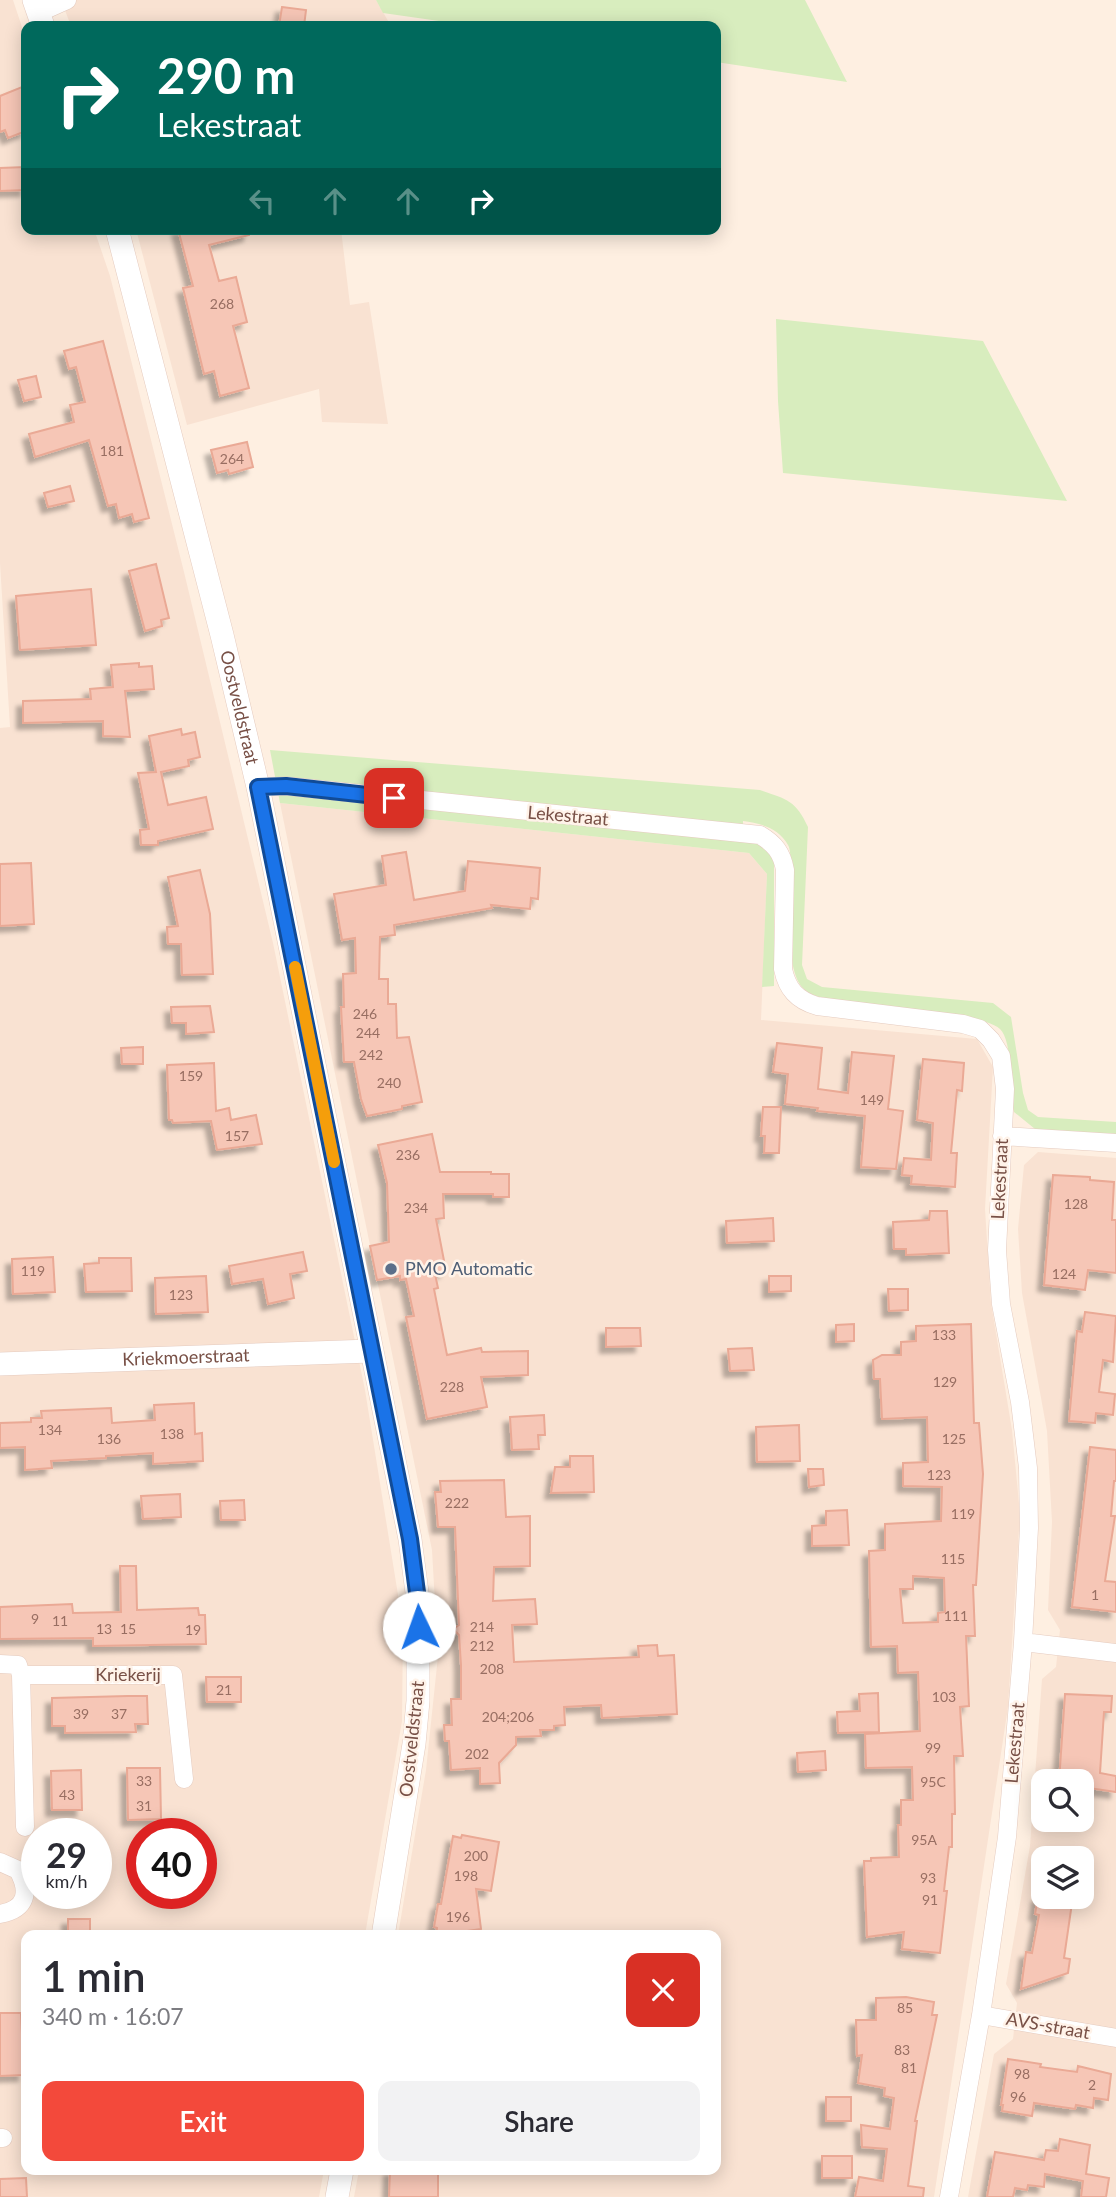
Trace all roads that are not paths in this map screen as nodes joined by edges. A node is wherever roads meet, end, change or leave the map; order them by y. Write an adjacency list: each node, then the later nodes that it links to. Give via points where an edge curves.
1 (67, 0): 2 (street)
2 (38, 13)
3 (119, 235): 4 (street, Oostveldstraat)
4 (258, 787): 5 (street, Lekestraat, via 286,786 760,835 783,857 786,984 804,1002 817,1006 980,1029 1001,1056 1005,1089); 7 (street, Oostveldstraat)
5 (1002, 1136): 6 (street); 9 (street, Lekestraat, via 997,1251 1001,1304 1028,1468)
6 (1116, 1143)
7 (371, 1351): 8 (street, Kriekmoerstraat); 17 (street, Oostveldstraat, via 418,1600 414,1744)
8 (0, 1364)
9 (1023, 1642): 10 (street); 18 (street, Lekestraat, via 1007,1837)
10 (1116, 1653)
11 (0, 1664): 12 (street, Kriekerij, via 18,1665)
12 (21, 1675): 13 (street, Kriekerij, via 173,1675); 14 (street)
13 (184, 1779)
14 (25, 1818)
15 (0, 1862): 16 (street, via 18,1870 26,1884 24,1900 13,1912)
16 (0, 1914)
17 (384, 1930)
18 (981, 2015): 19 (street, AVS-straat); 22 (street, Lekestraat)
19 (1116, 2038)
20 (341, 2175): 21 (street)
21 (337, 2197)
22 (949, 2197)

